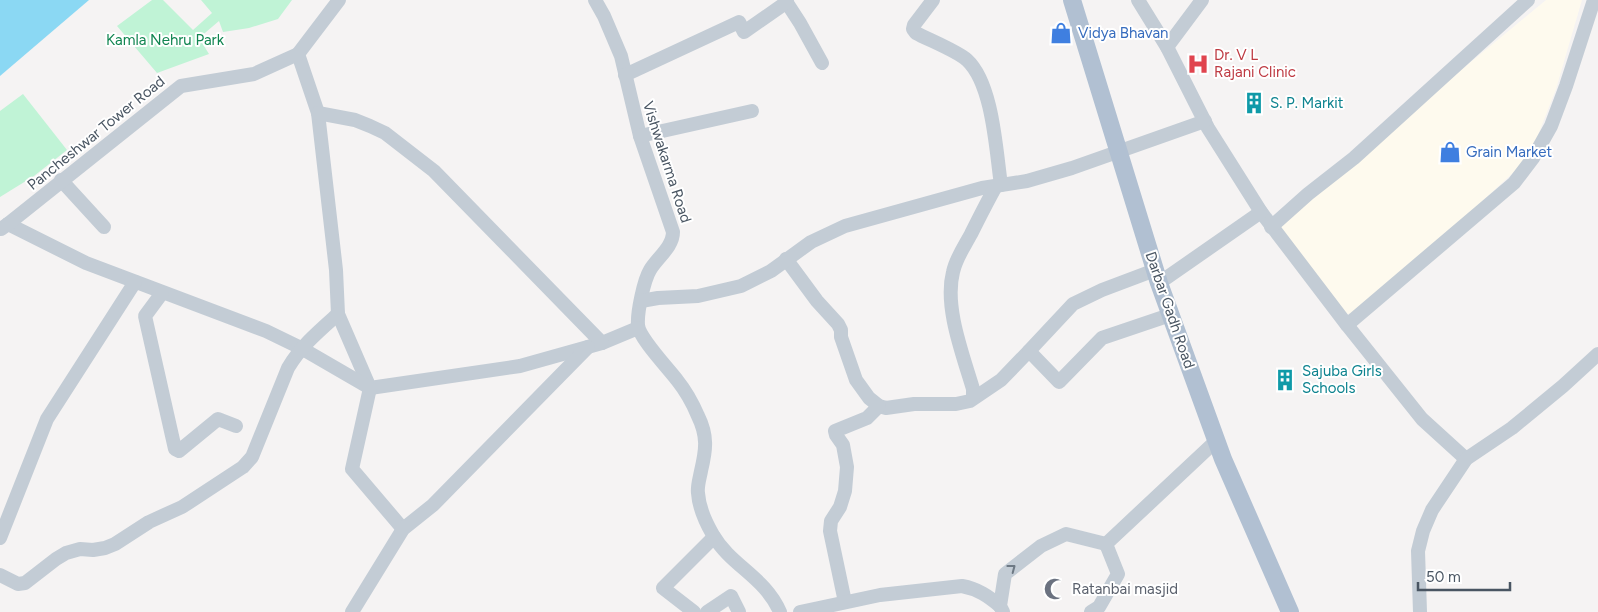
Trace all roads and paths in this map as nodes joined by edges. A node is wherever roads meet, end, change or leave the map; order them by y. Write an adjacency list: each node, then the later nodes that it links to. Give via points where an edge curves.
1 (339, 0): 11 (street, Pancheshwar Tower Road)
2 (595, 0): 13 (street, Vishwakarma Road, via 622,56)
3 (933, 0): 20 (street, via 913,30 966,59 980,76 989,103)
4 (1072, 0): 18 (main road, Darbar Gadh Road)
5 (1138, 0): 10 (street)
6 (1202, 0): 10 (street)
7 (1528, 0): 22 (street, via 1360,152)
8 (1594, 0): 32 (street, via 1551,126 1533,158 1514,183)
9 (786, 1): 12 (street); 13 (street, via 744,32 739,22)
10 (1167, 48): 16 (street)
11 (298, 54): 15 (street); 19 (street, Pancheshwar Tower Road, via 254,74 181,86)
12 (822, 63)
13 (625, 74): 17 (street, Vishwakarma Road)
14 (752, 111): 17 (street)
15 (318, 113): 30 (street); 34 (street, via 370,126 434,171)
16 (1205, 121): 18 (street); 21 (street)
17 (640, 136): 29 (street, Vishwakarma Road, via 673,232 670,244 648,272)
18 (1118, 150): 20 (street, via 1072,168 1027,181); 26 (main road, Darbar Gadh Road)
19 (61, 180): 23 (street, Pancheshwar Tower Road); 24 (street)
20 (998, 185): 25 (street, via 845,226 811,242); 39 (street, via 958,258 950,285 954,321 973,389)
21 (1261, 212): 22 (street); 26 (street)
22 (1271, 226): 32 (street)
23 (4, 227): 27 (street)
24 (104, 227)
25 (786, 259): 29 (street, via 741,286 698,296); 40 (street, via 838,324 856,380)
26 (1157, 277): 31 (main road, Darbar Gadh Road); 36 (street, via 1102,290 1072,304)
27 (135, 282): 28 (street); 46 (street, via 47,419)
28 (162, 293): 35 (street, via 266,331); 41 (street, via 145,316 175,450 179,451 218,419)
29 (642, 301): 33 (street, Vishwakarma Road)
30 (338, 314): 35 (street); 38 (street)
31 (1170, 315): 36 (street, via 1102,338 1059,382); 42 (main road, Darbar Gadh Road)
32 (1347, 325): 43 (street, via 1422,419)
33 (638, 328): 34 (street); 45 (street, via 679,382 705,433 706,452 697,492)
34 (595, 345): 38 (street, via 520,366); 44 (street, via 433,505)
35 (301, 348): 38 (street); 48 (street, via 288,368 252,457 244,467 182,507 149,522 110,546 66,553 25,583 18,584)
36 (1029, 351): 39 (street, via 1001,380)
37 (1598, 354): 43 (street, via 1512,428)
38 (370, 388): 44 (street, via 352,469)
39 (972, 398): 40 (street, via 956,404)
40 (879, 406): 49 (street, via 867,418 835,431 847,467 845,491 831,521 830,531)
41 (236, 426)
42 (1216, 440): 47 (street); 58 (main road, Darbar Gadh Road)
43 (1466, 459): 59 (street, via 1432,510 1423,531 1418,551)
44 (403, 529): 51 (street)
45 (714, 537): 52 (street, via 664,588); 55 (street, via 765,587)
46 (0, 538)
47 (1106, 544): 50 (street, one-way to 47, via 1005,574 1041,546 1066,534); 57 (street, via 1118,574 1099,607)
48 (0, 575)
49 (845, 602): 50 (street, via 962,586 984,594); 56 (street)
50 (1001, 609)
51 (352, 612)
52 (694, 612)
53 (707, 612): 54 (street, via 731,596)
54 (739, 612)
55 (780, 612)
56 (800, 612)
57 (1091, 612)
58 (1290, 612)
59 (1420, 612)

